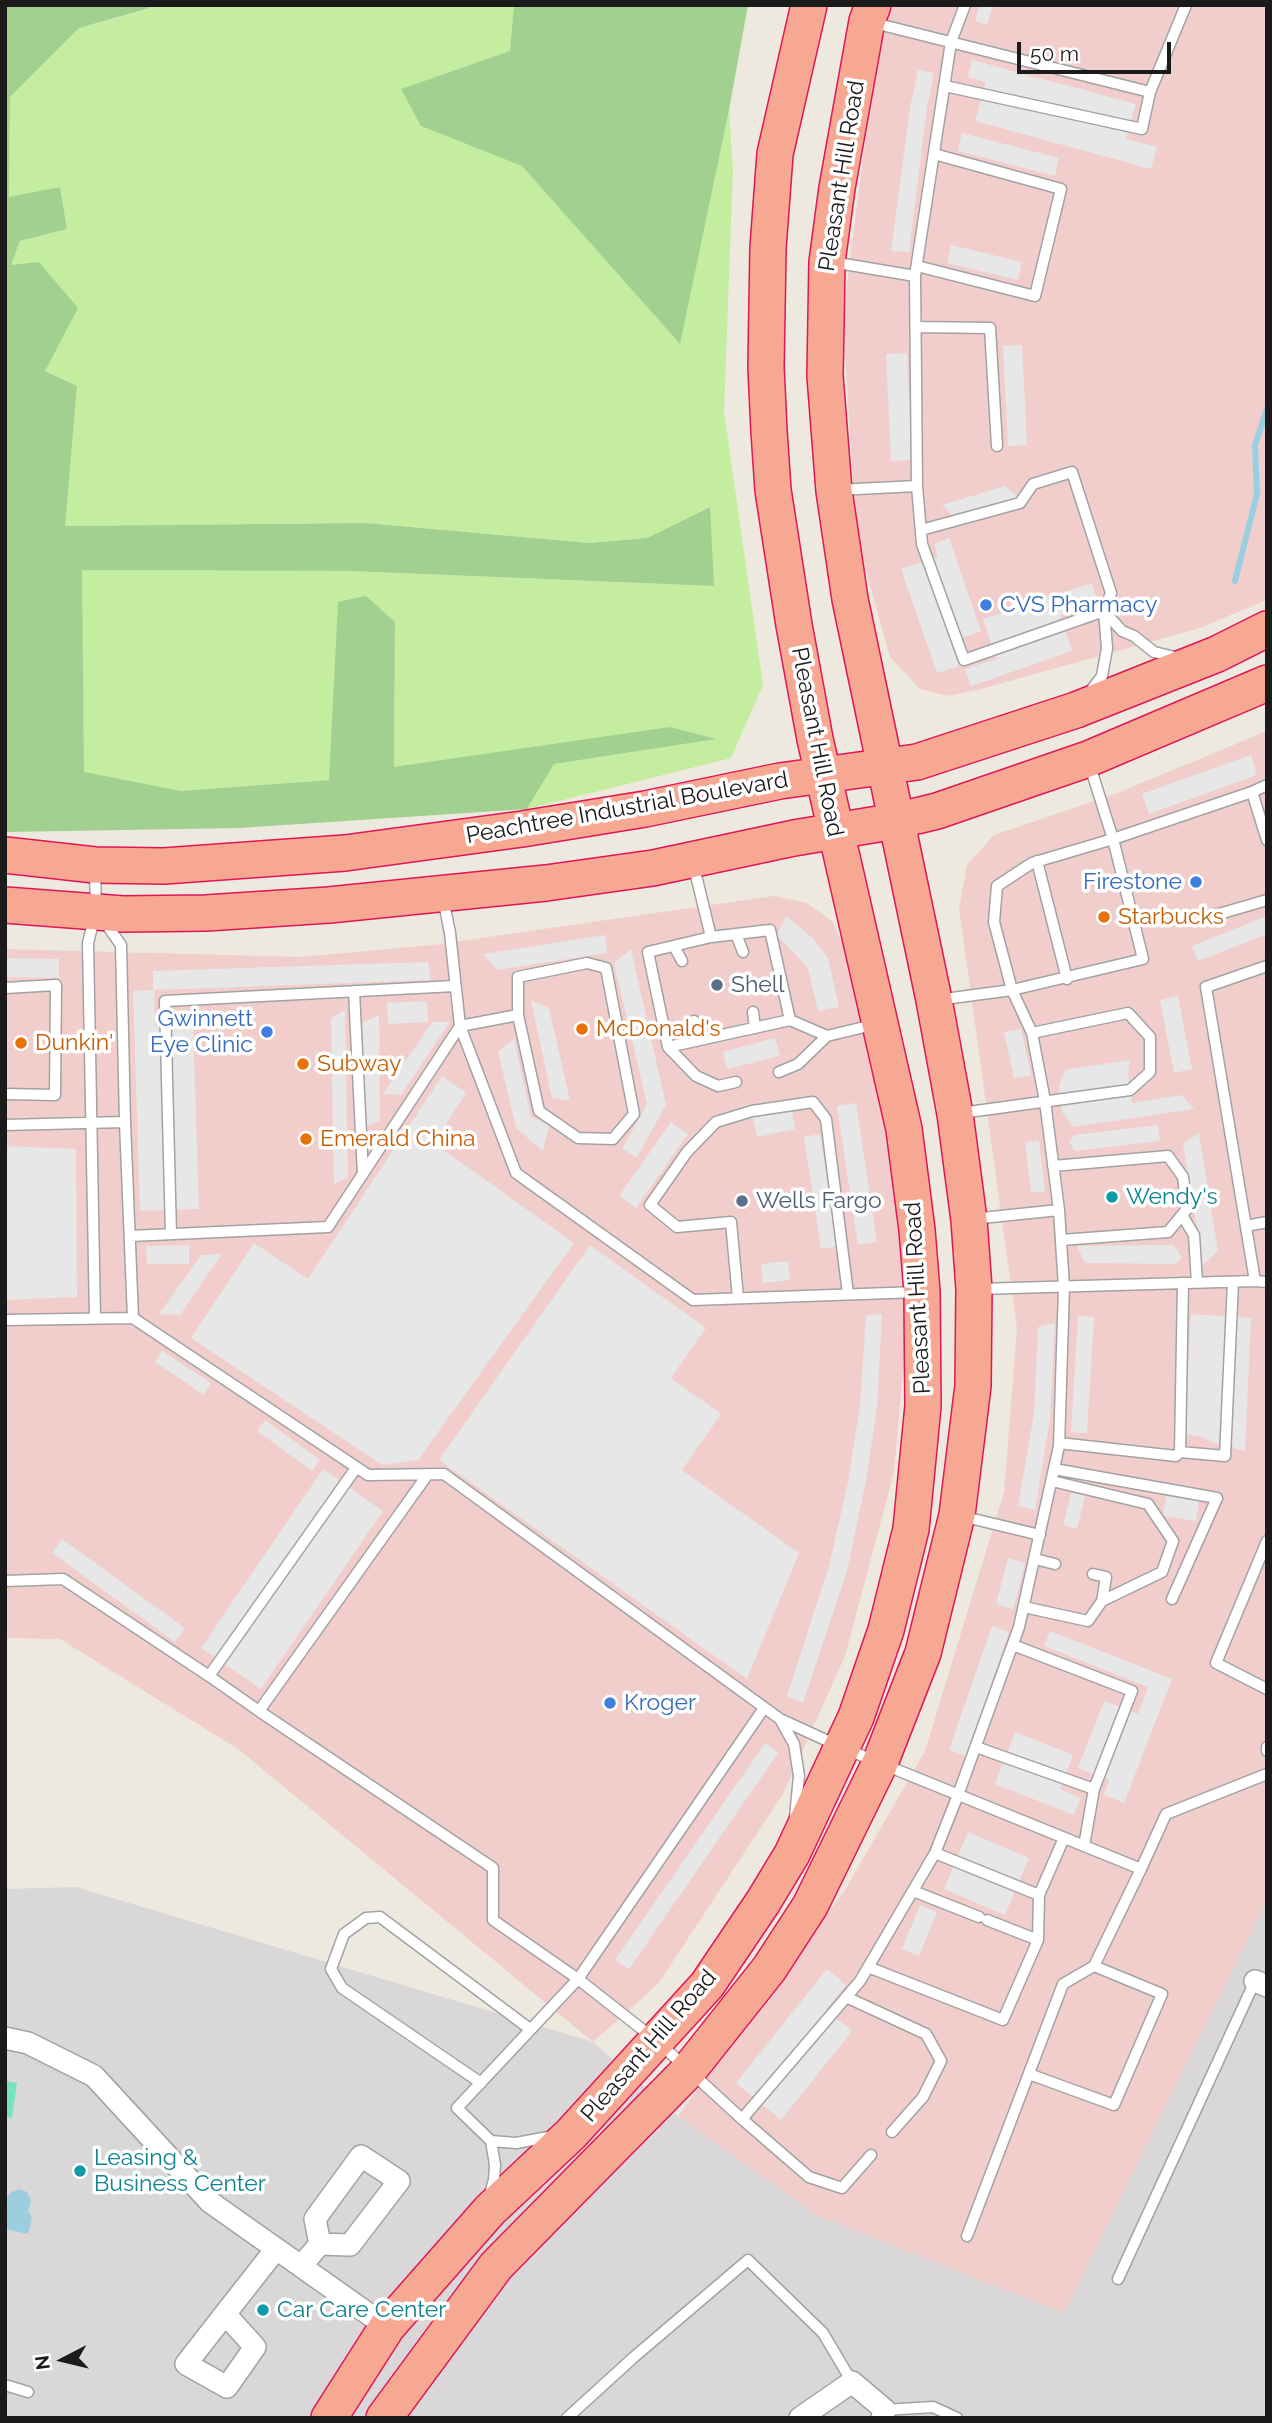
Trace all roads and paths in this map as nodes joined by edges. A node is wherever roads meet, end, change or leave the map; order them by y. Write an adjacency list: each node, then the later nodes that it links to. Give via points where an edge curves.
1 (809, 5): 23 (highway, Pleasant Hill Road, via 775,154 766,367 774,490)
2 (965, 5): 5 (lane)
3 (1186, 5): 7 (lane)
4 (870, 13): 5 (lane); 9 (highway, Pleasant Hill Road)
5 (951, 42): 6 (lane); 7 (lane)
6 (944, 86): 7 (lane, via 1142,129); 8 (lane)
7 (1150, 92)
8 (934, 154): 10 (lane); 10 (lane, via 1061,189 1035,296)
9 (827, 261): 10 (lane); 14 (highway, Pleasant Hill Road, via 825,376)
10 (916, 271): 11 (lane)
11 (916, 327): 12 (lane, via 990,328); 13 (lane)
12 (997, 446)
13 (917, 486): 14 (lane); 15 (lane)
14 (834, 491): 22 (highway, Pleasant Hill Road, via 850,599)
15 (921, 530): 16 (lane, via 964,660); 16 (lane, via 1020,503 1033,484 1072,472 1111,593)
16 (1104, 611): 18 (lane, via 1122,631 1154,652); 20 (lane, via 1107,648 1102,676)
17 (1267, 629): 18 (highway, Peachtree Industrial Boulevard)
18 (1195, 662): 20 (highway, Peachtree Industrial Boulevard)
19 (1264, 690): 21 (highway)
20 (1076, 710): 22 (highway, Peachtree Industrial Boulevard, via 917,762)
21 (1088, 760): 26 (highway); 28 (lane)
22 (885, 768): 23 (highway, Peachtree Industrial Boulevard); 26 (highway, Pleasant Hill Road)
23 (822, 776): 27 (highway, Pleasant Hill Road); 33 (highway, Peachtree Industrial Boulevard, via 645,809 345,853 164,866)
24 (1267, 785): 25 (lane)
25 (1252, 792): 28 (lane); 29 (lane)
26 (896, 821): 27 (highway); 50 (highway, Pleasant Hill Road)
27 (834, 831): 31 (highway); 55 (highway, Pleasant Hill Road)
28 (1113, 839): 32 (lane); 45 (lane, via 1143,959)
29 (1267, 840)
30 (5, 855): 33 (highway, Peachtree Industrial Boulevard)
31 (692, 860): 34 (highway, via 606,876); 40 (lane)
32 (1037, 862): 45 (lane); 48 (lane, via 997,886 994,922)
33 (95, 865): 37 (lane)
34 (442, 894): 37 (highway, via 206,913); 46 (lane)
35 (1267, 900): 38 (lane)
36 (5, 905): 37 (highway)
37 (96, 911): 67 (lane, via 121,945); 68 (lane, via 89,943)
38 (1212, 916)
39 (736, 934): 40 (lane); 42 (lane); 53 (lane, via 770,930)
40 (711, 937): 41 (lane)
41 (674, 946): 43 (lane); 61 (lane, via 648,952)
42 (743, 952)
43 (682, 961)
44 (1267, 966): 76 (lane, via 1206,986)
45 (1067, 979): 48 (lane)
46 (455, 986): 49 (lane); 56 (lane)
47 (5, 988): 64 (lane, via 56,985 55,1095)
48 (1012, 990): 50 (lane); 58 (lane)
49 (354, 991): 71 (lane); 77 (lane, via 165,1001)
50 (934, 1000): 66 (highway, Pleasant Hill Road)
51 (752, 1012): 57 (lane)
52 (518, 1015): 52 (lane, via 540,1111 578,1138 613,1139 634,1114 606,968 587,963 518,977); 56 (lane)
53 (790, 1020): 57 (lane); 59 (lane)
54 (694, 1021): 60 (lane)
55 (881, 1022): 59 (lane); 86 (highway, Pleasant Hill Road, via 904,1129)
56 (460, 1026): 71 (lane); 88 (lane, via 516,1172 693,1300)
57 (755, 1028): 60 (lane)
58 (1031, 1033): 65 (lane); 65 (lane, via 1128,1013 1150,1037 1150,1072 1130,1090)
59 (827, 1036): 62 (lane, via 798,1064)
60 (696, 1041): 61 (lane)
61 (668, 1047): 63 (lane, via 696,1076 718,1086)
62 (779, 1072)
63 (736, 1082)
64 (5, 1094)
65 (1045, 1101): 66 (lane); 70 (lane)
66 (956, 1114): 74 (highway, Pleasant Hill Road)
67 (125, 1122): 68 (lane); 78 (lane)
68 (91, 1124): 69 (lane); 89 (lane)
69 (5, 1125)
70 (1053, 1166): 72 (lane); 73 (lane, via 1168,1156 1183,1177 1187,1209)
71 (363, 1174): 77 (lane, via 328,1227)
72 (1059, 1210): 74 (lane); 79 (lane)
73 (1182, 1215): 79 (lane, via 1168,1232); 83 (lane, via 1194,1235)
74 (970, 1220): 85 (highway, Pleasant Hill Road)
75 (1267, 1222): 76 (lane)
76 (1246, 1226): 81 (lane)
77 (171, 1234): 78 (lane)
78 (130, 1236): 90 (lane)
79 (1061, 1240): 84 (lane)
80 (1233, 1282): 81 (lane); 83 (lane); 93 (lane, via 1225,1456)
81 (1261, 1282)
82 (1184, 1283): 83 (lane); 84 (lane); 93 (lane)
83 (1197, 1283)
84 (1064, 1287): 85 (lane); 92 (lane)
85 (974, 1289): 98 (highway, Pleasant Hill Road, via 973,1386)
86 (922, 1292): 87 (lane); 115 (highway, Pleasant Hill Road, via 923,1406 911,1529 886,1630)
87 (848, 1294): 88 (lane); 88 (lane, via 826,1119 813,1102 752,1111 716,1122 687,1152 650,1205 677,1227 731,1222)
88 (738, 1298)
89 (95, 1318): 90 (lane); 91 (lane)
90 (133, 1318): 94 (lane)
91 (5, 1320)
92 (1059, 1443): 93 (lane, via 1176,1456); 95 (lane)
93 (1180, 1452)
94 (356, 1468): 96 (lane, via 368,1475); 109 (lane)
95 (1054, 1469): 97 (lane); 105 (lane, via 1217,1498)
96 (428, 1474): 111 (lane, via 443,1474); 112 (lane)
97 (1052, 1481): 99 (lane); 106 (lane, via 1148,1504 1173,1541 1162,1572)
98 (957, 1515): 99 (lane); 116 (highway, Pleasant Hill Road, via 923,1653)
99 (1040, 1535): 101 (lane)
100 (1267, 1541): 110 (lane, via 1216,1663)
101 (1035, 1559): 102 (lane); 107 (lane)
102 (1055, 1564)
103 (1093, 1574): 106 (lane, via 1106,1577)
104 (5, 1581): 109 (lane, via 63,1579)
105 (1171, 1600)
106 (1102, 1601): 107 (lane, via 1088,1621)
107 (1024, 1607): 108 (lane)
108 (1013, 1645): 114 (lane); 118 (lane, via 1132,1692)
109 (209, 1676): 112 (lane)
110 (1267, 1689)
111 (764, 1708): 113 (lane); 130 (lane)
112 (259, 1711): 130 (lane, via 493,1868 493,1920)
113 (780, 1719): 115 (lane); 123 (lane, via 794,1744 799,1776)
114 (975, 1747): 118 (lane); 119 (lane)
115 (843, 1748): 116 (lane); 123 (highway, Pleasant Hill Road)
116 (880, 1763): 119 (lane); 136 (highway, Pleasant Hill Road, via 810,1906 769,1969)
117 (1267, 1774): 124 (lane, via 1166,1814)
118 (1094, 1789): 121 (lane)
119 (958, 1795): 120 (lane); 122 (lane)
120 (1064, 1838): 121 (lane); 126 (lane)
121 (1084, 1846): 124 (lane)
122 (935, 1853): 125 (lane); 126 (lane)
123 (792, 1854): 135 (highway, Pleasant Hill Road, via 707,1985)
124 (1141, 1868): 128 (lane)
125 (913, 1891): 127 (lane); 129 (lane)
126 (1039, 1895): 127 (lane)
127 (1038, 1940): 129 (lane, via 1003,2020)
128 (1094, 1966): 137 (lane, via 1063,1984); 137 (lane, via 1162,1994 1114,2105)
129 (868, 1967): 132 (lane)
130 (578, 1979): 133 (lane); 135 (lane)
131 (1261, 1984): 149 (lane)
132 (846, 1997): 139 (lane); 140 (lane, via 926,2034 942,2061 923,2097)
133 (530, 2029): 138 (lane); 138 (lane, via 380,1917 366,1918 344,1934 331,1969 342,1988)
134 (5, 2038): 147 (street, via 28,2043 94,2076 210,2202)
135 (657, 2041): 136 (lane); 141 (highway, Pleasant Hill Road)
136 (688, 2071): 139 (lane); 158 (highway, Pleasant Hill Road, via 496,2266)
137 (1029, 2074): 145 (lane)
138 (481, 2083): 142 (lane, via 457,2108)
139 (742, 2119): 143 (lane, via 808,2177 842,2188)
140 (892, 2132)
141 (571, 2134): 142 (lane, via 516,2143); 144 (highway, Pleasant Hill Road)
142 (491, 2141): 144 (lane, via 495,2165)
143 (871, 2155)
144 (490, 2210): 151 (highway, Pleasant Hill Road)
145 (967, 2236)
146 (320, 2244): 148 (street)
147 (276, 2249): 148 (street); 150 (street)
148 (301, 2266): 151 (street)
149 (1118, 2279)
150 (225, 2314): 150 (street, via 255,2347 228,2387 186,2364)
151 (387, 2327): 156 (highway, Pleasant Hill Road); 157 (highway, via 370,2388)
152 (852, 2382): 155 (street); 159 (lane, via 823,2333 748,2260); 160 (street)
153 (5, 2385): 154 (lane)
154 (28, 2392)
155 (884, 2414): 161 (lane, via 933,2407)
156 (329, 2418)
157 (352, 2418)
158 (384, 2418)
159 (567, 2418)
160 (800, 2418)
161 (957, 2418)

